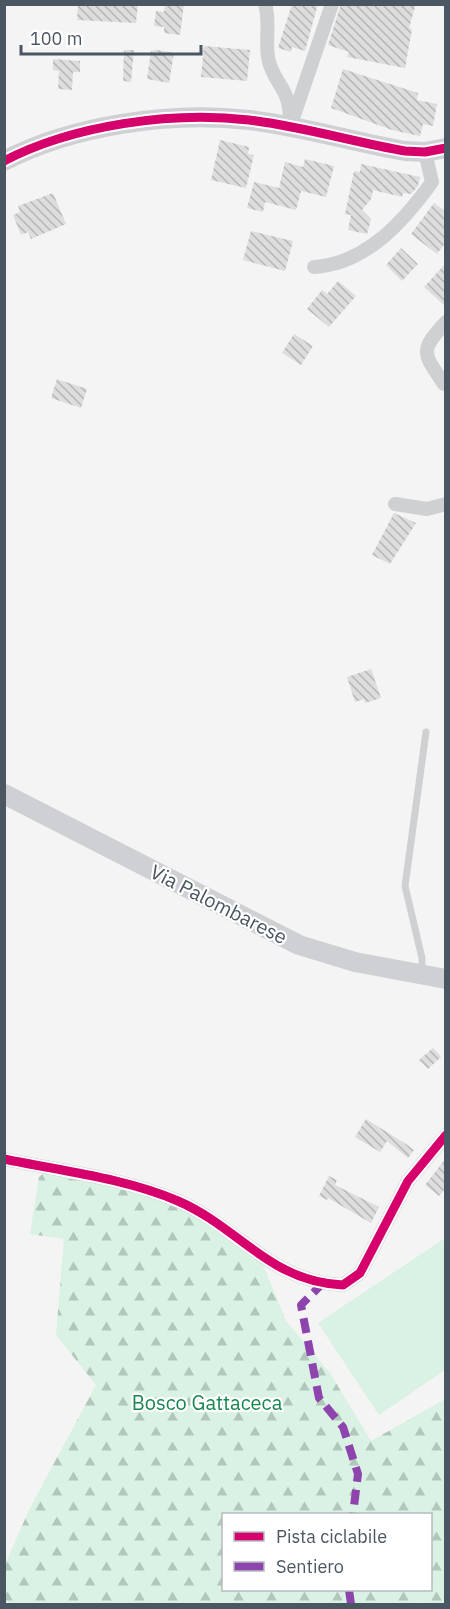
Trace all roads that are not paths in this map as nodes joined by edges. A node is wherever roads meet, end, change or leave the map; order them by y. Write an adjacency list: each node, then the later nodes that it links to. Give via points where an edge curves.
1 (265, 4): 3 (street, via 269,60 287,95)
2 (332, 4): 3 (street)
3 (290, 127): 5 (main road, via 396,150); 6 (main road, via 229,118 159,119 62,139)
4 (446, 148): 5 (main road)
5 (425, 152): 7 (street)
6 (4, 161)
7 (432, 182): 8 (street); 9 (street, via 393,230 345,262)
8 (446, 188)
9 (314, 267)
10 (446, 322): 11 (street, via 425,349)
11 (444, 384)
12 (395, 504): 13 (street, via 427,509)
13 (446, 504)
14 (426, 732): 16 (lane, via 405,886 422,958)
15 (4, 794): 16 (main road, Via Palombarese, via 299,945)
16 (421, 975): 17 (main road, Via Palombarese)
17 (446, 979)
18 (446, 1135): 19 (street, via 408,1181 362,1271 344,1285 286,1272 174,1200 113,1181)
19 (4, 1159)

